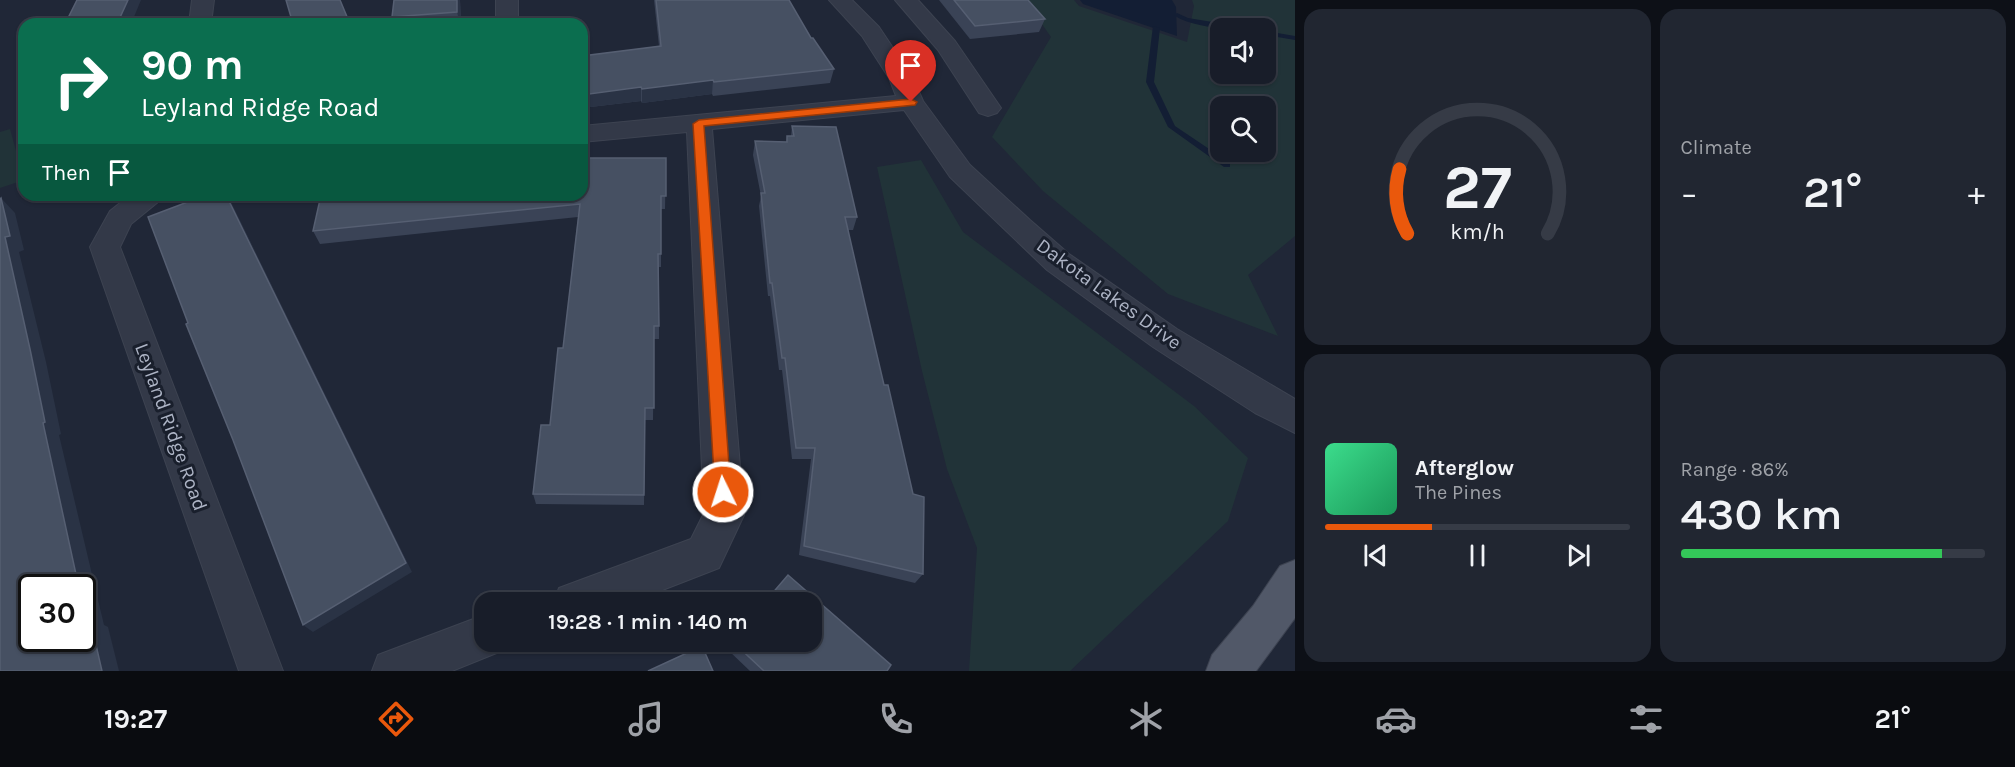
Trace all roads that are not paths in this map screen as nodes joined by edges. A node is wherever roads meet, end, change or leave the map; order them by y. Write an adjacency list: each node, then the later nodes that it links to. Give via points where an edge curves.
1 (203, 0): 5 (street)
2 (507, 0): 6 (street)
3 (840, 0): 7 (street, Dakota Lakes Drive, via 871,32 901,78)
4 (906, 0): 8 (street, via 947,46)
5 (201, 18)
6 (507, 18)
7 (911, 102): 9 (street); 12 (street, Dakota Lakes Drive, via 960,171 1058,262 1165,338)
8 (988, 108)
9 (699, 124): 10 (street); 14 (street, via 724,515 705,554)
10 (588, 133)
11 (141, 201): 16 (street, Leyland Ridge Road, via 120,218 105,247)
12 (1295, 417)
13 (1295, 581): 18 (main road)
14 (603, 592)
15 (474, 641): 17 (street)
16 (261, 671)
17 (394, 671)
18 (1228, 671)

